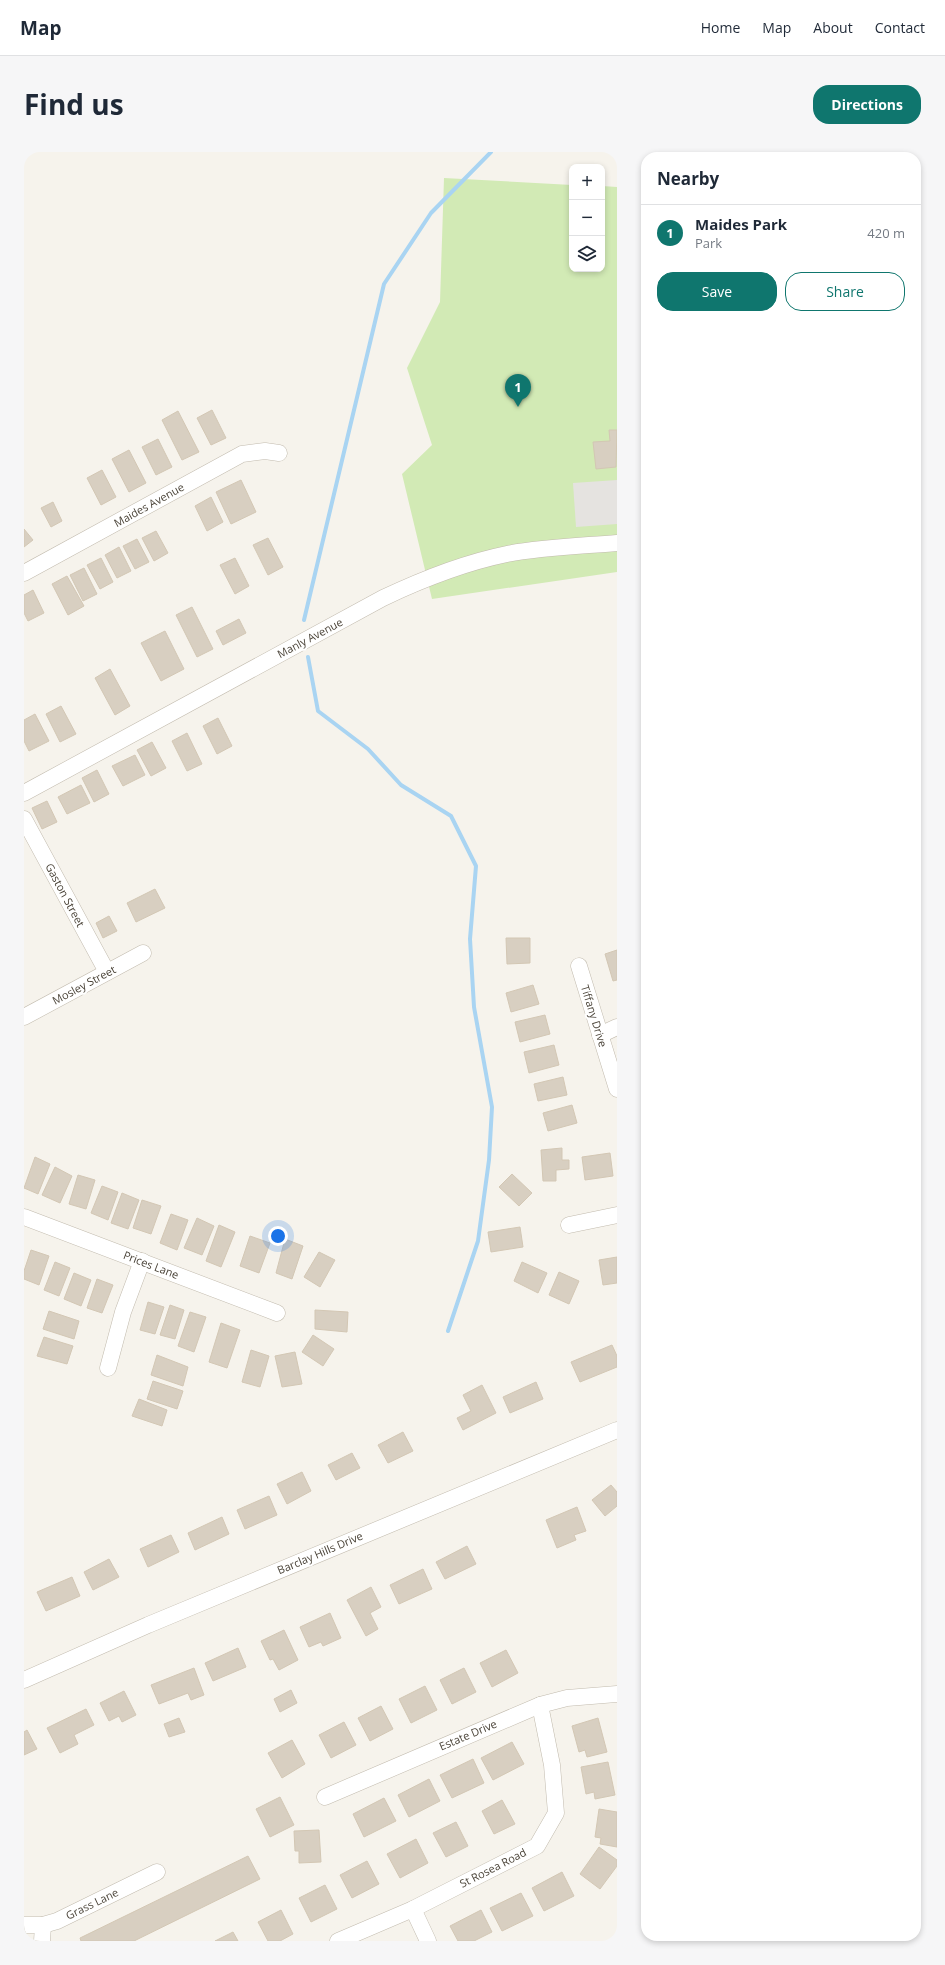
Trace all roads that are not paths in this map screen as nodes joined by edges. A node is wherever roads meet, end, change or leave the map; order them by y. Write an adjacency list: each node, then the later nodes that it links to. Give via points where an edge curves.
1 (279, 453): 3 (street, Maides Avenue, via 265,451 242,454)
2 (617, 543): 4 (street, Manly Avenue, via 507,554 453,568 416,582)
3 (24, 573)
4 (24, 793)
5 (24, 819): 8 (street, Gaston Street)
6 (144, 953): 8 (street, Mosley Street)
7 (579, 966): 11 (street, Tiffany Drive)
8 (107, 972): 9 (street, Mosley Street)
9 (24, 1017)
10 (617, 1027): 11 (street)
11 (600, 1035): 12 (street, Tiffany Drive)
12 (617, 1089)
13 (617, 1215): 15 (street)
14 (24, 1217): 16 (street, Prices Lane)
15 (568, 1224)
16 (142, 1262): 17 (street, Prices Lane); 18 (street, via 123,1312)
17 (277, 1312)
18 (108, 1368)
19 (617, 1430): 20 (street, Barclay Hills Drive, via 155,1622)
20 (24, 1680)
21 (617, 1694): 22 (street, Estate Drive, via 567,1698)
22 (540, 1705): 23 (street, Estate Drive); 25 (street, St Rosea Road, via 552,1765 556,1812 538,1846)
23 (325, 1797)
24 (157, 1872): 27 (street, Grass Lane, via 57,1921)
25 (413, 1909): 29 (street, St Rosea Road); 30 (street)
26 (24, 1925): 27 (street, Grass Lane)
27 (43, 1925): 28 (street)
28 (42, 1941)
29 (338, 1941)
30 (428, 1941)

